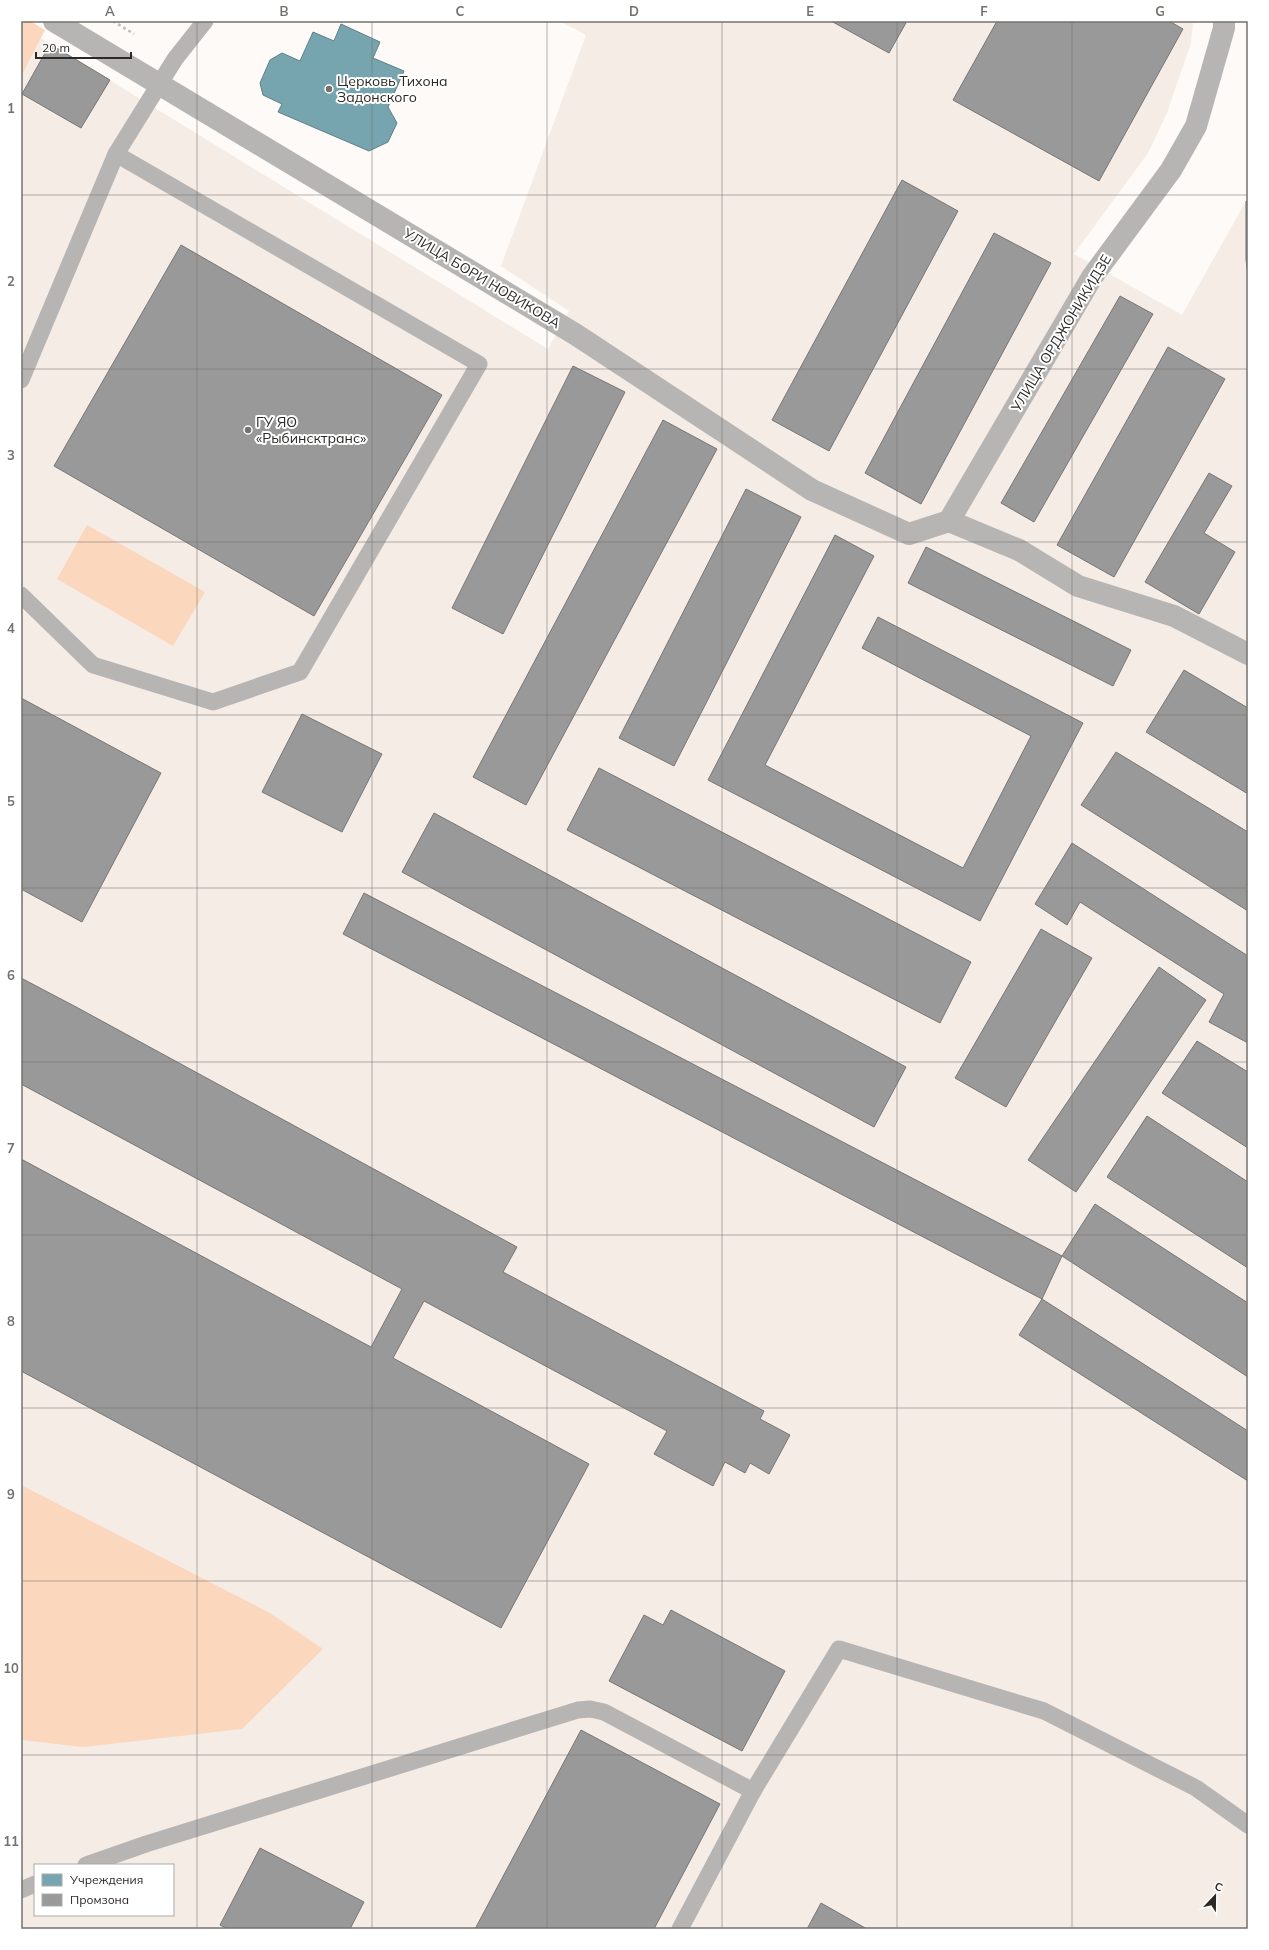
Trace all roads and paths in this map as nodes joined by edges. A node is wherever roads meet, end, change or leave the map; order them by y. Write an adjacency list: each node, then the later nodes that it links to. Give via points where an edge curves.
1 (54, 21): 4 (street, УЛИЦА БОРИ НОВИКОВА)
2 (205, 21): 4 (lane)
3 (1224, 21): 7 (street, УЛИЦА ОРДЖОНИКИДЗЕ, via 1212,74 1192,132 1171,170 1092,277)
4 (159, 84): 5 (lane); 7 (street, УЛИЦА БОРИ НОВИКОВА, via 575,334 812,490 909,534)
5 (116, 154): 6 (lane); 8 (lane, via 479,364 300,672 213,702 92,665)
6 (21, 380)
7 (949, 521): 9 (street, via 1019,550 1078,586 1174,616)
8 (21, 595)
9 (1248, 654)
10 (753, 1791): 11 (lane, via 839,1649 1044,1710 1196,1788); 12 (lane, via 604,1712 590,1709 146,1844); 15 (lane)
11 (1248, 1824)
12 (89, 1864)
13 (34, 1884): 14 (lane)
14 (21, 1890)
15 (680, 1929)

